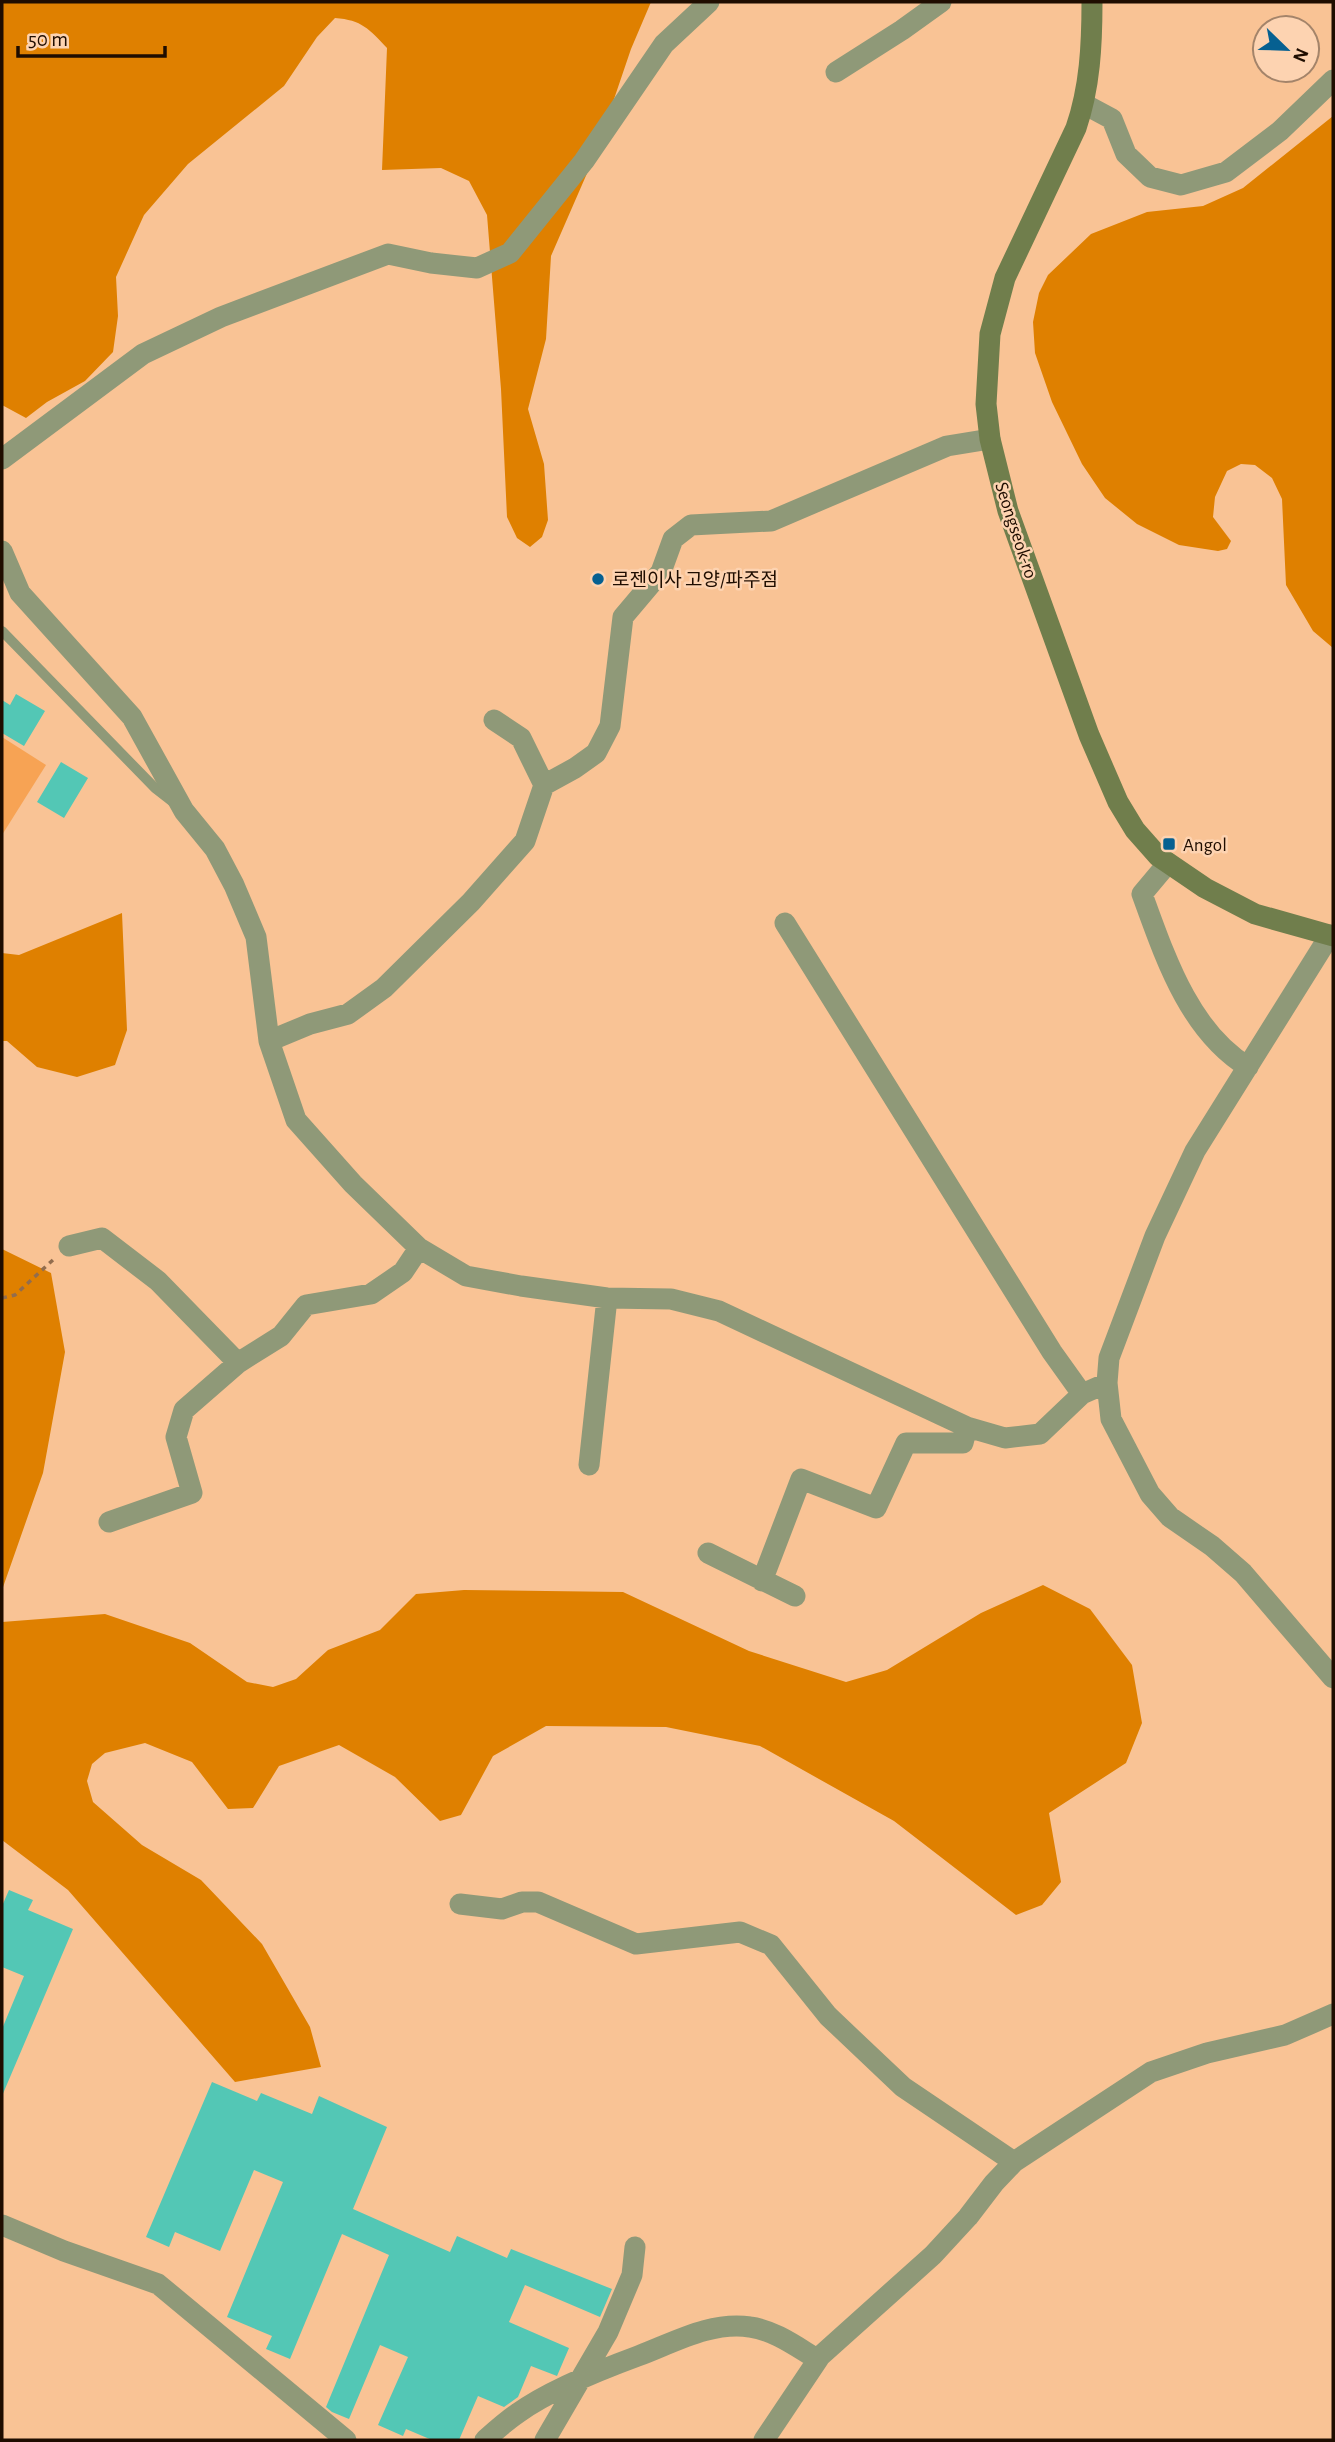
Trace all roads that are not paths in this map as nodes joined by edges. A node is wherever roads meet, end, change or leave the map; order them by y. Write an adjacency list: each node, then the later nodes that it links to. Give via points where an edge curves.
1 (709, 2): 8 (street, via 664,44 584,161 510,253 477,268 388,254 220,317 143,354)
2 (941, 2): 4 (street)
3 (1092, 2): 6 (street, Seongseok-ro)
4 (836, 72)
5 (1333, 80): 6 (street, via 1280,131 1226,172 1181,185 1150,177 1126,154 1111,119)
6 (1084, 104): 7 (street, Seongseok-ro, via 997,302 989,334 986,404)
7 (990, 439): 12 (street, via 947,446 771,521 691,525 673,539 661,572 623,617 610,726 596,753); 14 (street, Seongseok-ro, via 1008,511 1089,735 1135,830)
8 (2, 459)
9 (2, 551): 13 (street, via 20,593 132,717)
10 (2, 631): 13 (lane, via 155,788)
11 (494, 720): 12 (street, via 522,738)
12 (544, 785): 17 (street, via 525,841 384,988 348,1014)
13 (184, 811): 17 (street, via 215,849 257,937)
14 (1168, 863): 16 (street, Seongseok-ro, via 1255,914); 18 (street, via 1142,894 1159,940 1193,1013 1227,1054)
15 (785, 923): 24 (street)
16 (1331, 935): 18 (street)
17 (269, 1041): 20 (street, via 296,1120)
18 (1248, 1067): 23 (street, via 1195,1151 1155,1236 1110,1358)
19 (69, 1246): 22 (street, via 102,1238 158,1281)
20 (419, 1248): 21 (street, via 466,1276); 22 (street, via 403,1272 371,1294 306,1305 281,1336)
21 (607, 1298): 25 (street, via 671,1299 719,1311); 26 (street)
22 (238, 1363): 27 (street, via 184,1410 176,1437 192,1493)
23 (1107, 1383): 24 (street); 31 (street, via 1111,1419 1150,1494 1170,1517 1243,1573)
24 (1082, 1394): 25 (street, via 1040,1434 1006,1438)
25 (967, 1427): 29 (street, via 963,1443 906,1443 876,1508 801,1479)
26 (589, 1465)
27 (109, 1522)
28 (708, 1553): 29 (street)
29 (762, 1581): 30 (street)
30 (795, 1596)
31 (1333, 1678)
32 (460, 1904): 34 (street, via 502,1909 538,1902 636,1944 740,1932 771,1945 828,2016 903,2087)
33 (1333, 2014): 34 (street, via 1285,2035 1151,2072)
34 (1014, 2162): 37 (street, via 933,2255)
35 (2, 2224): 39 (street, via 158,2284)
36 (635, 2247): 38 (street, via 632,2275 608,2332)
37 (820, 2357): 38 (street, via 751,2327 716,2328); 42 (street)
38 (579, 2380): 40 (street, via 518,2412); 41 (street)
39 (346, 2440)
40 (485, 2440)
41 (545, 2440)
42 (764, 2440)

